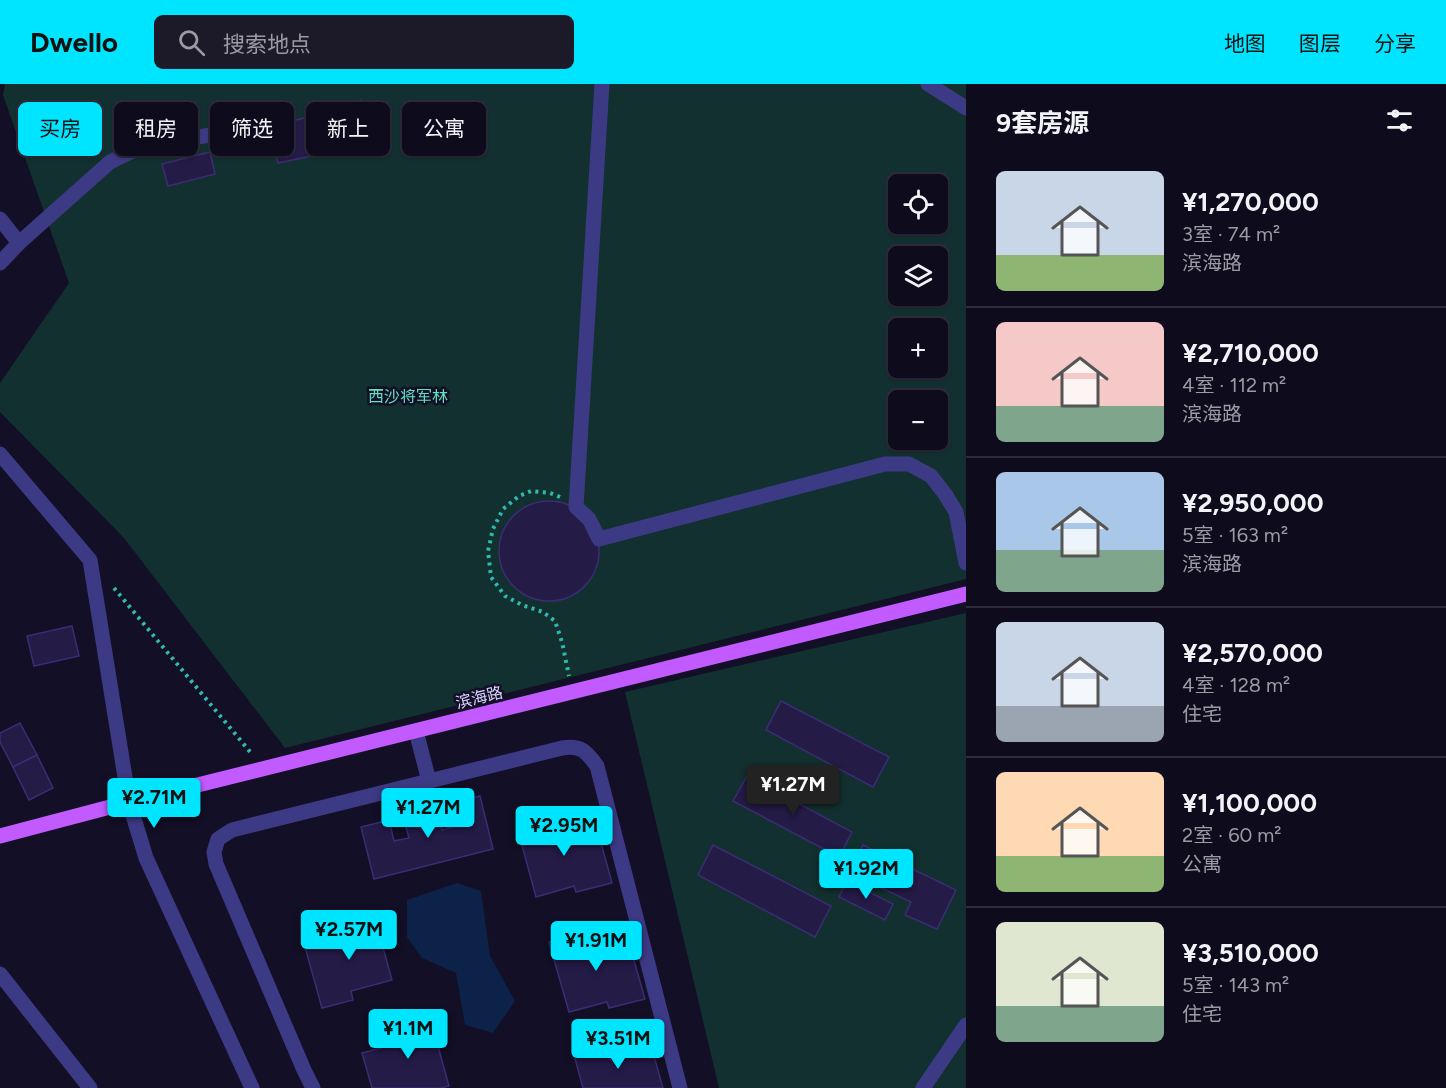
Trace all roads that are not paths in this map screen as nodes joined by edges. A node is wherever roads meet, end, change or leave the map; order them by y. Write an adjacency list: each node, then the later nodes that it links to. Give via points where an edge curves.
1 (602, 84): 9 (street, via 576,507 589,519 599,539 885,464 909,464 932,476 956,512)
2 (928, 84): 3 (street)
3 (966, 108)
4 (210, 136): 6 (street, via 145,146 110,162)
5 (0, 219): 6 (street)
6 (19, 243): 7 (street)
7 (0, 263)
8 (0, 454): 13 (street, via 90,560)
9 (966, 563)
10 (966, 594): 11 (main road, 滨海路)
11 (416, 731): 12 (street); 13 (main road, 滨海路)
12 (429, 781): 19 (street, via 231,830 218,839 216,864); 20 (street, via 562,747 576,746 588,753 597,766)
13 (129, 802): 14 (main road, 滨海路); 18 (street, via 146,858)
14 (0, 836)
15 (0, 974): 17 (street)
16 (966, 1025): 21 (street)
17 (90, 1088)
18 (252, 1088)
19 (313, 1088)
20 (680, 1088)
21 (923, 1088)

